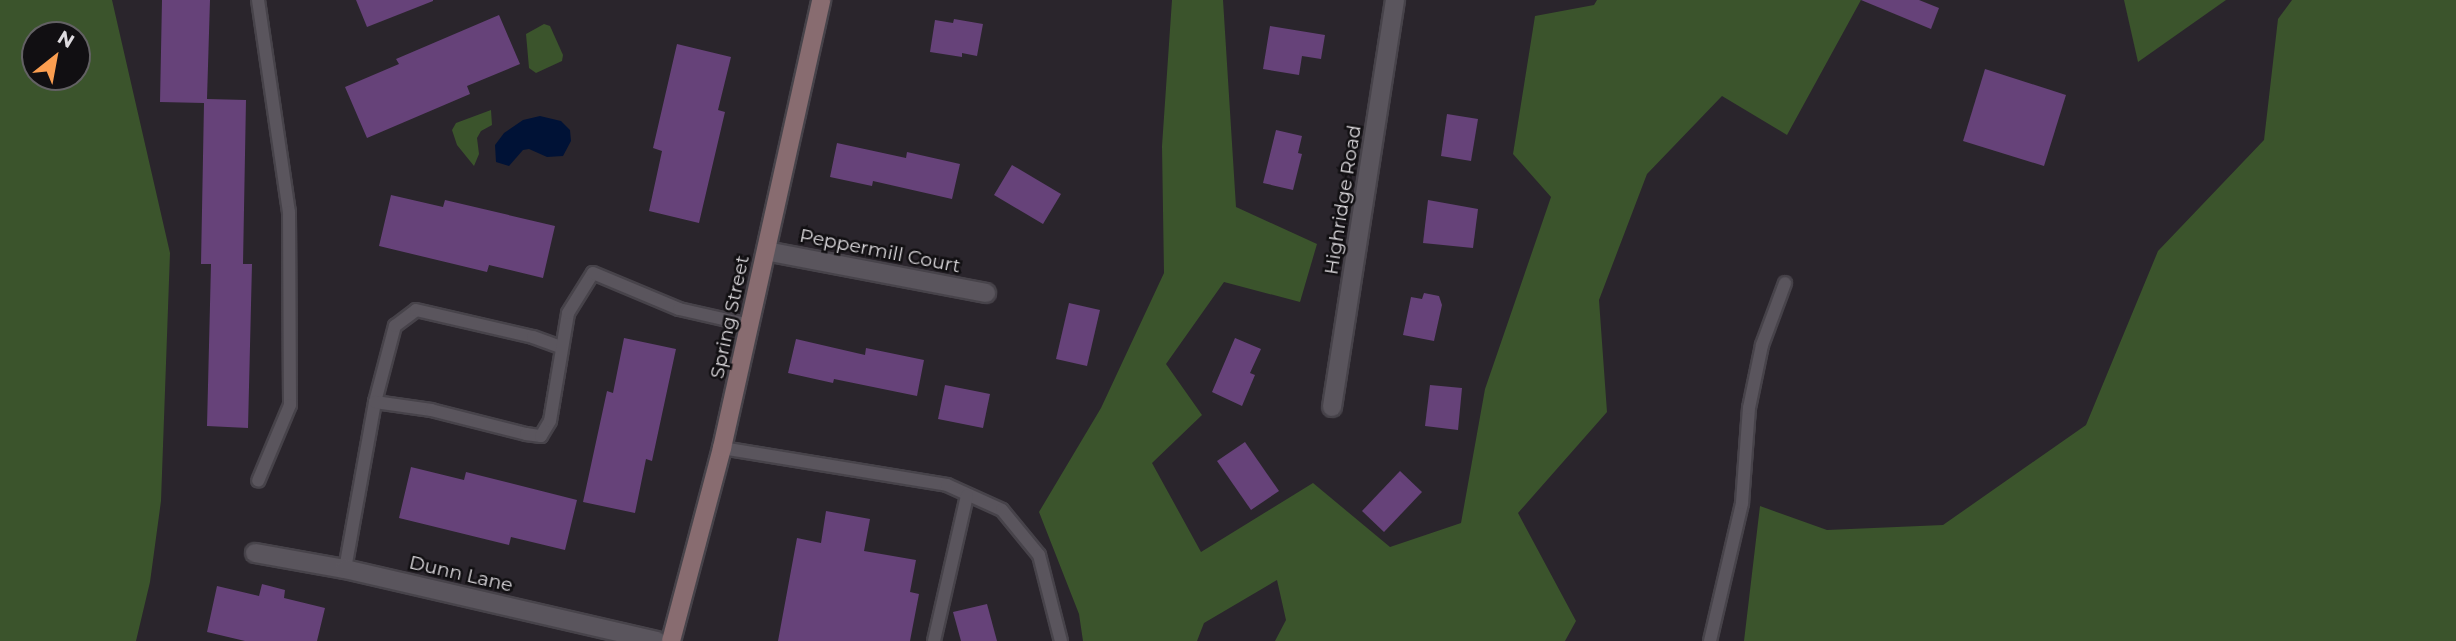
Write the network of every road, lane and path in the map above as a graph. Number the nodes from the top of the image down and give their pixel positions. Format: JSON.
{"nodes":[{"id":1,"x":258,"y":0,"type":"edge"},
{"id":2,"x":821,"y":0,"type":"edge"},
{"id":3,"x":1395,"y":0,"type":"edge"},
{"id":4,"x":766,"y":251,"type":"junction"},
{"id":5,"x":1785,"y":283,"type":"dead end"},
{"id":6,"x":986,"y":293,"type":"dead end"},
{"id":7,"x":750,"y":325,"type":"junction"},
{"id":8,"x":561,"y":347,"type":"junction"},
{"id":9,"x":375,"y":401,"type":"junction"},
{"id":10,"x":1332,"y":407,"type":"dead end"},
{"id":11,"x":722,"y":448,"type":"junction"},
{"id":12,"x":258,"y":481,"type":"dead end"},
{"id":13,"x":967,"y":496,"type":"junction"},
{"id":14,"x":255,"y":553,"type":"dead end"},
{"id":15,"x":345,"y":569,"type":"junction"},
{"id":16,"x":657,"y":641,"type":"edge"},
{"id":17,"x":671,"y":641,"type":"edge"},
{"id":18,"x":934,"y":641,"type":"edge"},
{"id":19,"x":1061,"y":641,"type":"edge"},
{"id":20,"x":1710,"y":641,"type":"edge"}],
"edges":[{"from":1,"to":12,"type":"lane"},
{"from":2,"to":4,"type":"main road","name":"Spring Street"},
{"from":3,"to":10,"type":"street","name":"Highridge Road"},
{"from":4,"to":6,"type":"street","name":"Peppermill Court"},
{"from":4,"to":7,"type":"main road","name":"Spring Street"},
{"from":5,"to":20,"type":"lane"},
{"from":7,"to":8,"type":"lane"},
{"from":7,"to":11,"type":"main road","name":"Spring Street"},
{"from":8,"to":9,"type":"lane"},
{"from":8,"to":9,"type":"lane"},
{"from":9,"to":15,"type":"lane"},
{"from":11,"to":13,"type":"lane"},
{"from":11,"to":17,"type":"main road","name":"Spring Street"},
{"from":13,"to":18,"type":"lane"},
{"from":13,"to":19,"type":"lane"},
{"from":14,"to":15,"type":"street","name":"Dunn Lane"},
{"from":15,"to":16,"type":"street","name":"Dunn Lane"}]}
